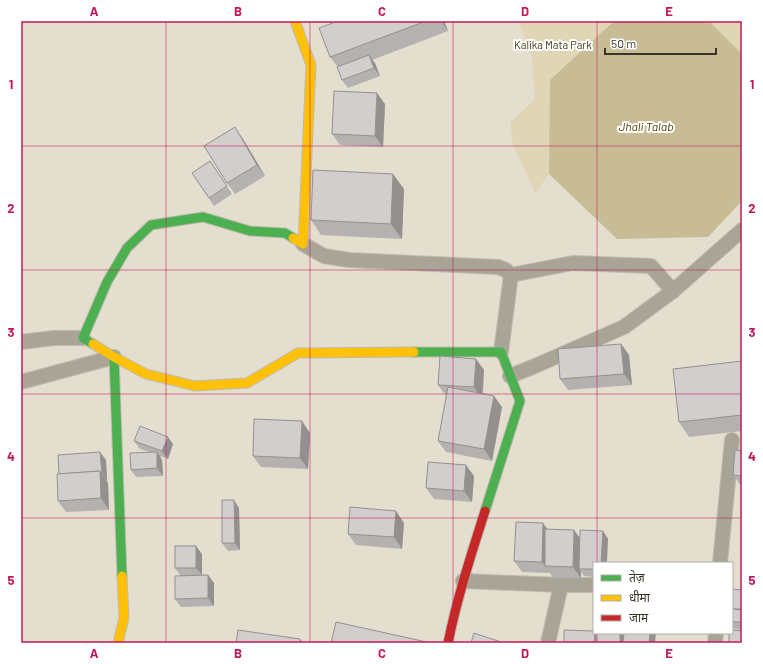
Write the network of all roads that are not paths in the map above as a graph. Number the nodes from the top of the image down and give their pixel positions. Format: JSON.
{"nodes":[{"id":1,"x":295,"y":21,"type":"edge"},
{"id":2,"x":742,"y":230,"type":"edge"},
{"id":3,"x":303,"y":244,"type":"junction"},
{"id":4,"x":511,"y":275,"type":"junction"},
{"id":5,"x":673,"y":291,"type":"junction"},
{"id":6,"x":83,"y":338,"type":"junction"},
{"id":7,"x":21,"y":342,"type":"edge"},
{"id":8,"x":501,"y":352,"type":"junction"},
{"id":9,"x":114,"y":357,"type":"junction"},
{"id":10,"x":510,"y":376,"type":"junction"},
{"id":11,"x":21,"y":382,"type":"edge"},
{"id":12,"x":732,"y":440,"type":"dead end"},
{"id":13,"x":720,"y":562,"type":"edge"},
{"id":14,"x":463,"y":581,"type":"junction"},
{"id":15,"x":560,"y":585,"type":"junction"},
{"id":16,"x":593,"y":585,"type":"edge"},
{"id":17,"x":118,"y":643,"type":"edge"},
{"id":18,"x":448,"y":643,"type":"edge"},
{"id":19,"x":548,"y":643,"type":"edge"}],
"edges":[{"from":1,"to":3,"type":"street"},
{"from":2,"to":5,"type":"street"},
{"from":3,"to":4,"type":"street"},
{"from":3,"to":6,"type":"street"},
{"from":4,"to":5,"type":"street"},
{"from":4,"to":8,"type":"street"},
{"from":5,"to":10,"type":"street"},
{"from":6,"to":7,"type":"street"},
{"from":6,"to":9,"type":"street"},
{"from":8,"to":9,"type":"street"},
{"from":8,"to":10,"type":"street"},
{"from":9,"to":11,"type":"street"},
{"from":9,"to":17,"type":"street"},
{"from":10,"to":14,"type":"street"},
{"from":12,"to":13,"type":"street"},
{"from":14,"to":15,"type":"street"},
{"from":14,"to":18,"type":"street"},
{"from":15,"to":16,"type":"street"},
{"from":15,"to":19,"type":"street"}]}
